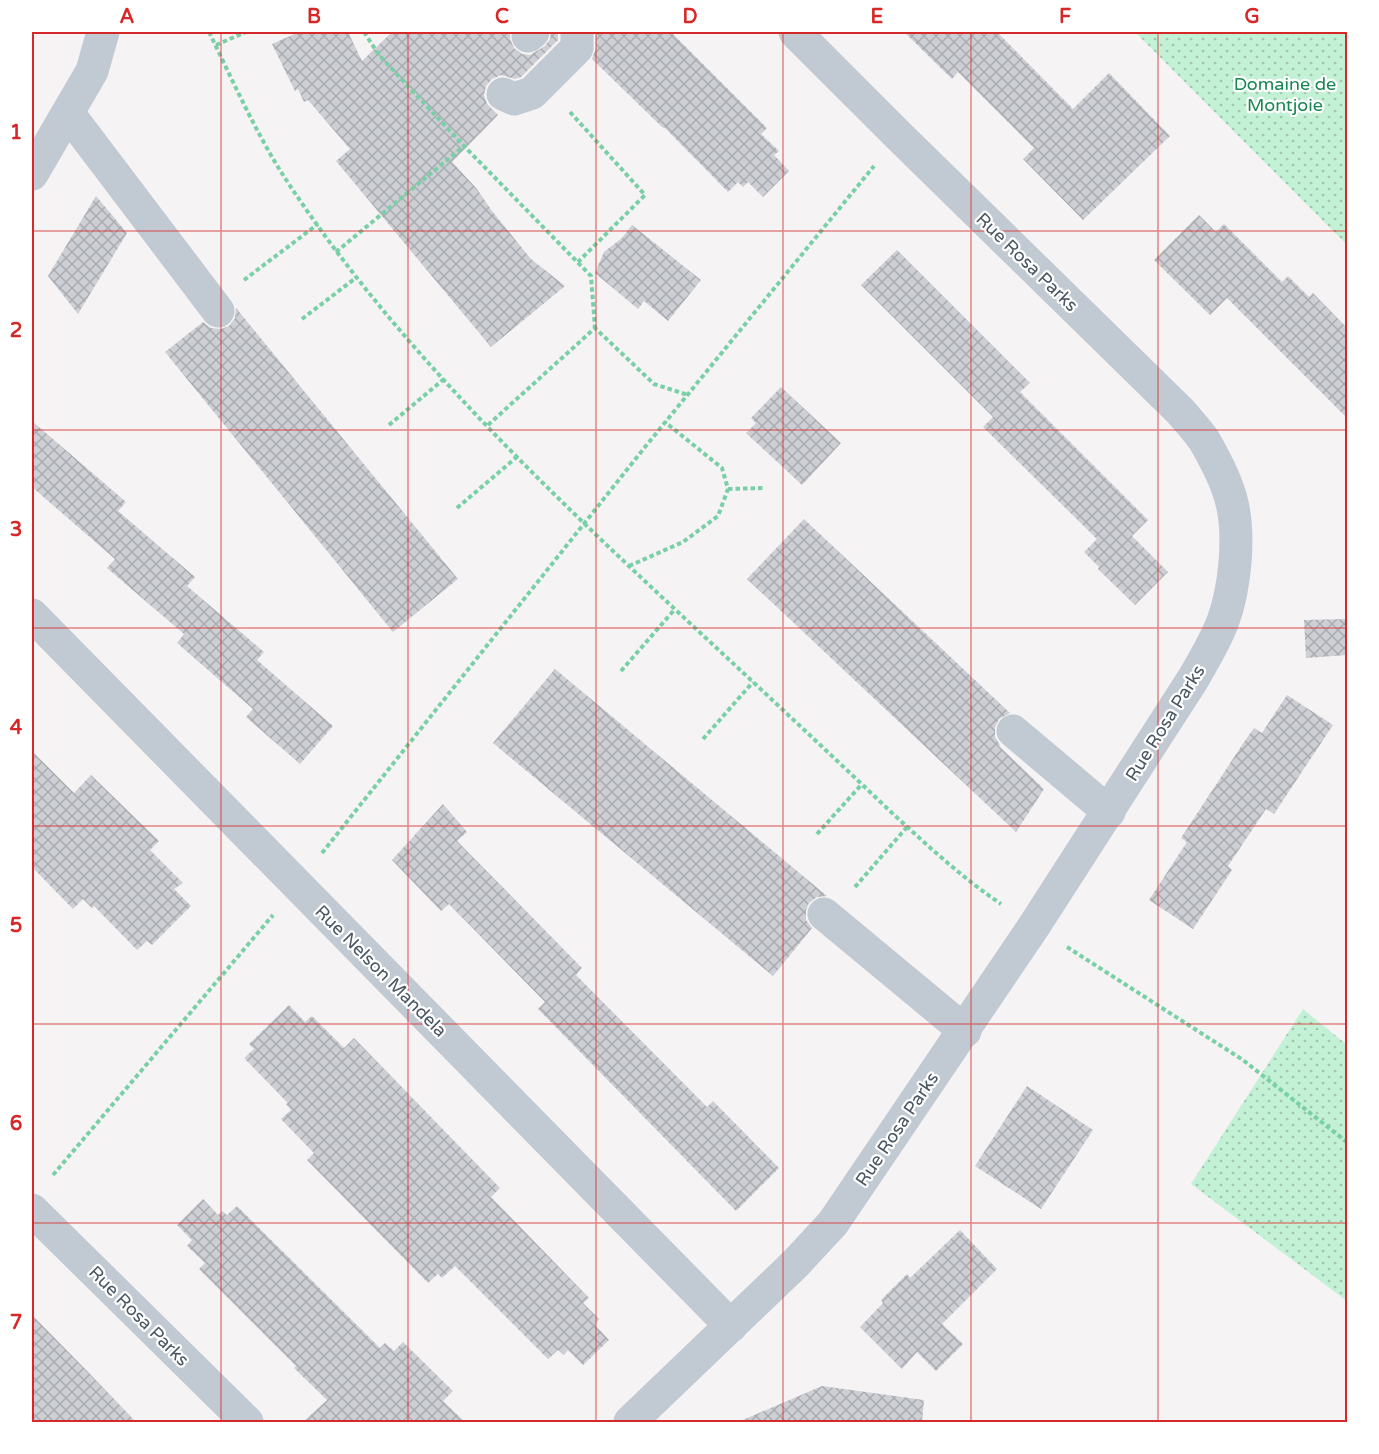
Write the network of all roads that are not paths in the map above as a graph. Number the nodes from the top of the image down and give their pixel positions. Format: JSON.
{"nodes":[{"id":1,"x":103,"y":32,"type":"edge"},
{"id":2,"x":578,"y":32,"type":"edge"},
{"id":3,"x":795,"y":32,"type":"edge"},
{"id":4,"x":503,"y":94,"type":"dead end"},
{"id":5,"x":68,"y":113,"type":"junction"},
{"id":6,"x":32,"y":174,"type":"edge"},
{"id":7,"x":215,"y":307,"type":"road end"},
{"id":8,"x":32,"y":615,"type":"edge"},
{"id":9,"x":1013,"y":731,"type":"dead end"},
{"id":10,"x":1109,"y":813,"type":"junction"},
{"id":11,"x":826,"y":916,"type":"road end"},
{"id":12,"x":965,"y":1031,"type":"junction"},
{"id":13,"x":39,"y":1196,"type":"edge"},
{"id":14,"x":731,"y":1326,"type":"junction"},
{"id":15,"x":247,"y":1422,"type":"edge"},
{"id":16,"x":630,"y":1422,"type":"edge"}],
"edges":[{"from":1,"to":5,"type":"street"},
{"from":2,"to":4,"type":"street"},
{"from":3,"to":10,"type":"street","name":"Rue Rosa Parks"},
{"from":5,"to":6,"type":"street"},
{"from":5,"to":7,"type":"street"},
{"from":8,"to":14,"type":"street","name":"Rue Nelson Mandela"},
{"from":9,"to":10,"type":"street"},
{"from":10,"to":12,"type":"street","name":"Rue Rosa Parks"},
{"from":11,"to":12,"type":"street"},
{"from":12,"to":14,"type":"street","name":"Rue Rosa Parks"},
{"from":13,"to":15,"type":"street","name":"Rue Rosa Parks"},
{"from":14,"to":16,"type":"street","name":"Rue Rosa Parks"}]}
